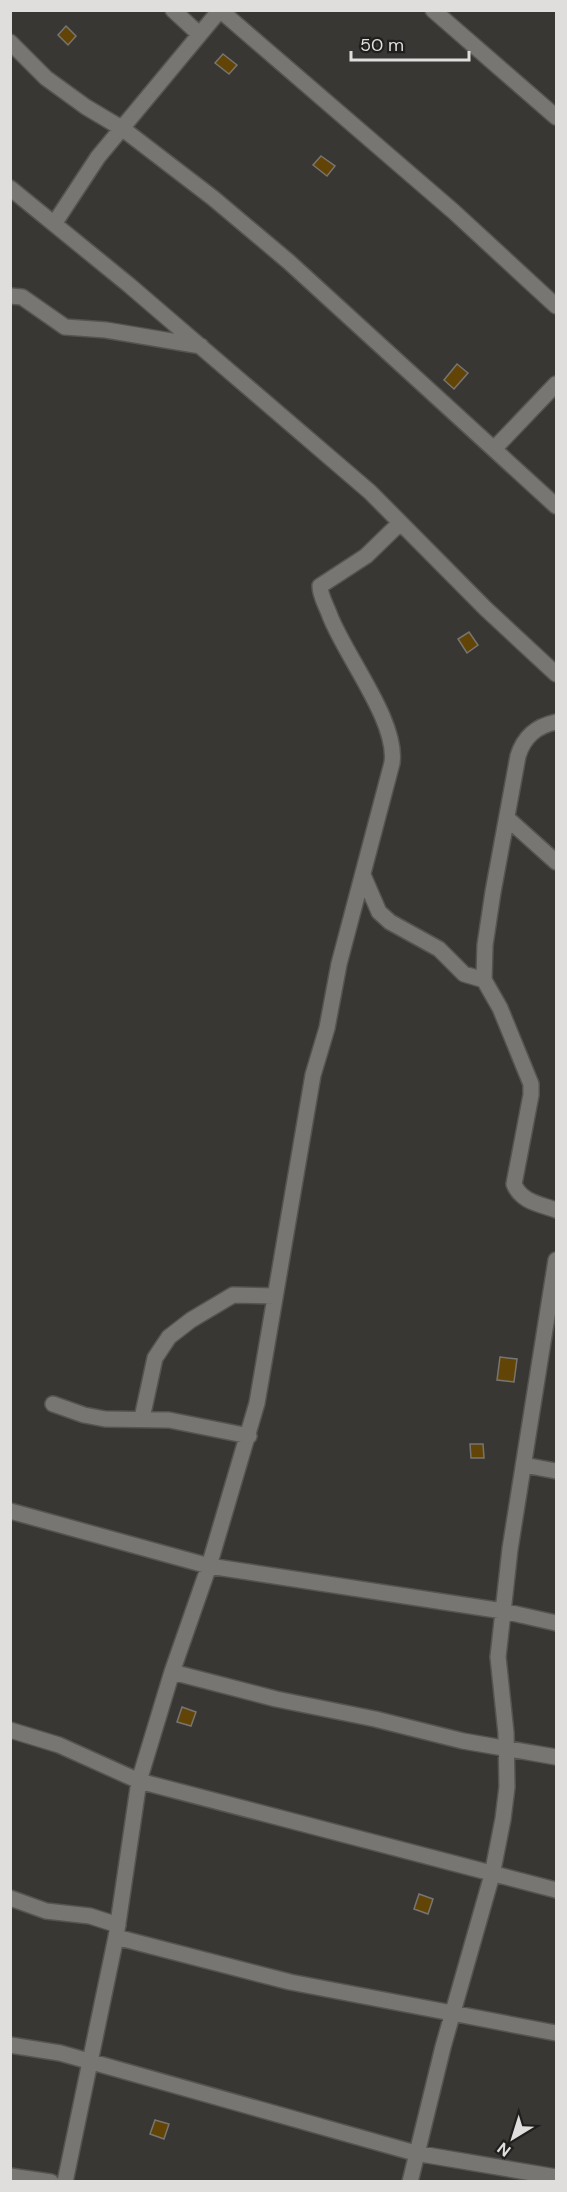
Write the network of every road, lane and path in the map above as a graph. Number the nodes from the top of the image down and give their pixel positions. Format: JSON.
{"nodes":[{"id":1,"x":173,"y":10,"type":"edge"},
{"id":2,"x":220,"y":10,"type":"edge"},
{"id":3,"x":433,"y":10,"type":"edge"},
{"id":4,"x":199,"y":34,"type":"junction"},
{"id":5,"x":10,"y":42,"type":"edge"},
{"id":6,"x":556,"y":117,"type":"edge"},
{"id":7,"x":123,"y":129,"type":"junction"},
{"id":8,"x":10,"y":188,"type":"edge"},
{"id":9,"x":54,"y":224,"type":"junction"},
{"id":10,"x":10,"y":296,"type":"edge"},
{"id":11,"x":556,"y":306,"type":"edge"},
{"id":12,"x":201,"y":346,"type":"junction"},
{"id":13,"x":556,"y":384,"type":"edge"},
{"id":14,"x":494,"y":449,"type":"junction"},
{"id":15,"x":556,"y":506,"type":"edge"},
{"id":16,"x":400,"y":523,"type":"junction"},
{"id":17,"x":556,"y":674,"type":"edge"},
{"id":18,"x":556,"y":722,"type":"edge"},
{"id":19,"x":507,"y":818,"type":"junction"},
{"id":20,"x":556,"y":862,"type":"edge"},
{"id":21,"x":363,"y":874,"type":"junction"},
{"id":22,"x":355,"y":908,"type":"junction"},
{"id":23,"x":379,"y":912,"type":"junction"},
{"id":24,"x":484,"y":980,"type":"junction"},
{"id":25,"x":556,"y":1210,"type":"edge"},
{"id":26,"x":556,"y":1260,"type":"edge"},
{"id":27,"x":275,"y":1296,"type":"junction"},
{"id":28,"x":551,"y":1335,"type":"edge"},
{"id":29,"x":53,"y":1404,"type":"dead end"},
{"id":30,"x":142,"y":1418,"type":"junction"},
{"id":31,"x":249,"y":1436,"type":"junction"},
{"id":32,"x":524,"y":1465,"type":"junction"},
{"id":33,"x":556,"y":1471,"type":"edge"},
{"id":34,"x":10,"y":1511,"type":"edge"},
{"id":35,"x":209,"y":1566,"type":"junction"},
{"id":36,"x":503,"y":1611,"type":"junction"},
{"id":37,"x":556,"y":1623,"type":"edge"},
{"id":38,"x":172,"y":1672,"type":"junction"},
{"id":39,"x":10,"y":1730,"type":"edge"},
{"id":40,"x":505,"y":1750,"type":"junction"},
{"id":41,"x":556,"y":1757,"type":"edge"},
{"id":42,"x":139,"y":1781,"type":"junction"},
{"id":43,"x":492,"y":1875,"type":"junction"},
{"id":44,"x":556,"y":1890,"type":"edge"},
{"id":45,"x":10,"y":1898,"type":"edge"},
{"id":46,"x":117,"y":1931,"type":"junction"},
{"id":47,"x":452,"y":2014,"type":"junction"},
{"id":48,"x":556,"y":2033,"type":"edge"},
{"id":49,"x":10,"y":2045,"type":"edge"},
{"id":50,"x":91,"y":2063,"type":"junction"},
{"id":51,"x":415,"y":2153,"type":"junction"},
{"id":52,"x":10,"y":2176,"type":"edge"},
{"id":53,"x":556,"y":2177,"type":"edge"},
{"id":54,"x":51,"y":2181,"type":"edge"},
{"id":55,"x":65,"y":2181,"type":"edge"},
{"id":56,"x":410,"y":2181,"type":"edge"}],
"edges":[{"from":1,"to":4,"type":"street"},
{"from":2,"to":4,"type":"street"},
{"from":2,"to":11,"type":"street"},
{"from":3,"to":6,"type":"street"},
{"from":4,"to":7,"type":"street"},
{"from":5,"to":7,"type":"street"},
{"from":7,"to":9,"type":"street"},
{"from":7,"to":14,"type":"street"},
{"from":8,"to":9,"type":"street"},
{"from":9,"to":12,"type":"street"},
{"from":10,"to":12,"type":"street"},
{"from":12,"to":16,"type":"street"},
{"from":13,"to":14,"type":"street"},
{"from":14,"to":15,"type":"street"},
{"from":16,"to":17,"type":"street"},
{"from":16,"to":21,"type":"street"},
{"from":18,"to":19,"type":"street"},
{"from":19,"to":20,"type":"street"},
{"from":19,"to":24,"type":"street"},
{"from":21,"to":22,"type":"street"},
{"from":21,"to":23,"type":"street"},
{"from":22,"to":23,"type":"street"},
{"from":22,"to":27,"type":"street"},
{"from":23,"to":24,"type":"street"},
{"from":24,"to":25,"type":"street"},
{"from":26,"to":28,"type":"street"},
{"from":27,"to":30,"type":"street"},
{"from":27,"to":31,"type":"street"},
{"from":28,"to":32,"type":"street"},
{"from":29,"to":30,"type":"street"},
{"from":30,"to":31,"type":"street"},
{"from":31,"to":35,"type":"street"},
{"from":32,"to":33,"type":"street"},
{"from":32,"to":36,"type":"street"},
{"from":34,"to":35,"type":"street"},
{"from":35,"to":36,"type":"street"},
{"from":35,"to":38,"type":"street"},
{"from":36,"to":37,"type":"street"},
{"from":36,"to":40,"type":"street"},
{"from":38,"to":40,"type":"street"},
{"from":38,"to":42,"type":"street"},
{"from":39,"to":42,"type":"street"},
{"from":40,"to":41,"type":"street"},
{"from":40,"to":43,"type":"street"},
{"from":42,"to":43,"type":"street"},
{"from":42,"to":46,"type":"street"},
{"from":43,"to":44,"type":"street"},
{"from":43,"to":47,"type":"street"},
{"from":45,"to":46,"type":"street"},
{"from":46,"to":47,"type":"street"},
{"from":46,"to":50,"type":"street"},
{"from":47,"to":48,"type":"street"},
{"from":47,"to":51,"type":"street"},
{"from":49,"to":50,"type":"street"},
{"from":50,"to":51,"type":"street"},
{"from":50,"to":55,"type":"street"},
{"from":51,"to":53,"type":"street"},
{"from":51,"to":56,"type":"street"},
{"from":52,"to":54,"type":"street"}]}
